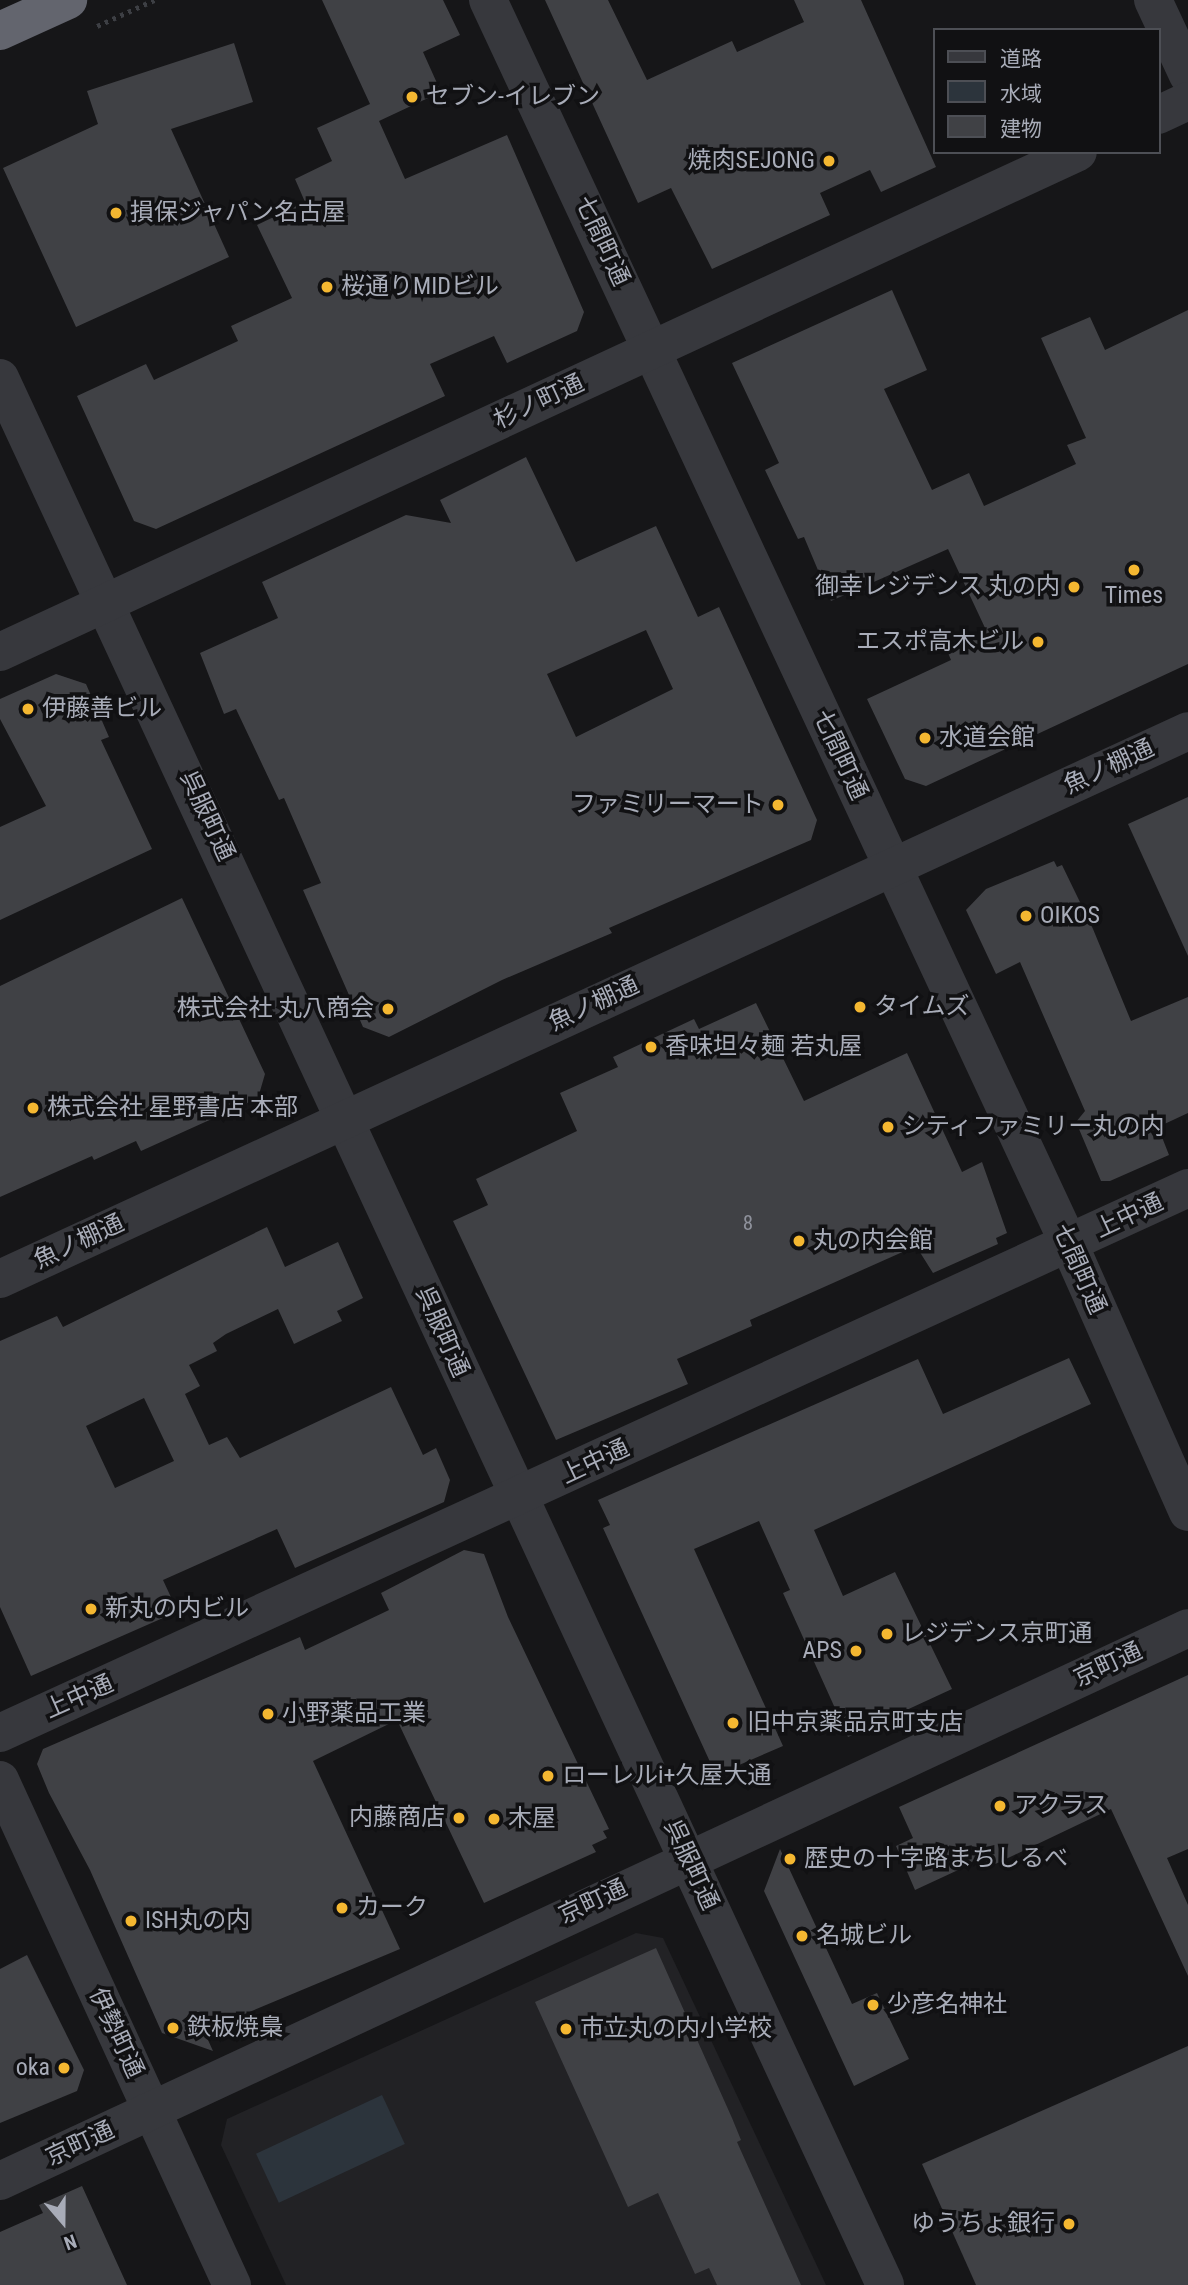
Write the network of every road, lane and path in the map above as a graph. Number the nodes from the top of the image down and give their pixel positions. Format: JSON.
{"nodes":[{"id":1,"x":68,"y":0,"type":"edge"},
{"id":2,"x":488,"y":0,"type":"edge"},
{"id":3,"x":1153,"y":0,"type":"edge"},
{"id":4,"x":0,"y":32,"type":"edge"},
{"id":5,"x":1188,"y":75,"type":"edge"},
{"id":6,"x":1188,"y":101,"type":"edge"},
{"id":7,"x":1160,"y":114,"type":"edge"},
{"id":8,"x":1074,"y":154,"type":"edge"},
{"id":9,"x":653,"y":349,"type":"junction"},
{"id":10,"x":0,"y":379,"type":"edge"},
{"id":11,"x":107,"y":603,"type":"junction"},
{"id":12,"x":0,"y":652,"type":"edge"},
{"id":13,"x":1188,"y":731,"type":"edge"},
{"id":14,"x":891,"y":867,"type":"junction"},
{"id":15,"x":348,"y":1118,"type":"junction"},
{"id":16,"x":1188,"y":1188,"type":"edge"},
{"id":17,"x":1069,"y":1244,"type":"junction"},
{"id":18,"x":0,"y":1279,"type":"edge"},
{"id":19,"x":516,"y":1498,"type":"junction"},
{"id":20,"x":1188,"y":1512,"type":"edge"},
{"id":21,"x":1188,"y":1628,"type":"edge"},
{"id":22,"x":0,"y":1733,"type":"edge"},
{"id":23,"x":0,"y":1780,"type":"edge"},
{"id":24,"x":688,"y":1857,"type":"junction"},
{"id":25,"x":152,"y":2111,"type":"junction"},
{"id":26,"x":0,"y":2181,"type":"edge"},
{"id":27,"x":232,"y":2285,"type":"edge"},
{"id":28,"x":885,"y":2285,"type":"edge"}],
"edges":[{"from":1,"to":4,"type":"highway"},
{"from":2,"to":9,"type":"street","name":"七間町通"},
{"from":3,"to":5,"type":"street"},
{"from":6,"to":7,"type":"street"},
{"from":8,"to":9,"type":"street","name":"杉ノ町通"},
{"from":9,"to":11,"type":"street","name":"杉ノ町通"},
{"from":9,"to":14,"type":"street","name":"七間町通"},
{"from":10,"to":11,"type":"street","name":"呉服町通"},
{"from":11,"to":12,"type":"street","name":"杉ノ町通"},
{"from":11,"to":15,"type":"street","name":"呉服町通"},
{"from":13,"to":14,"type":"street","name":"魚ノ棚通"},
{"from":14,"to":15,"type":"street","name":"魚ノ棚通"},
{"from":14,"to":17,"type":"street","name":"七間町通"},
{"from":15,"to":18,"type":"street","name":"魚ノ棚通"},
{"from":15,"to":19,"type":"street","name":"呉服町通"},
{"from":16,"to":17,"type":"street","name":"上中通"},
{"from":17,"to":19,"type":"street","name":"上中通"},
{"from":17,"to":20,"type":"street","name":"七間町通"},
{"from":19,"to":22,"type":"street","name":"上中通"},
{"from":19,"to":24,"type":"street","name":"呉服町通"},
{"from":21,"to":24,"type":"street","name":"京町通"},
{"from":23,"to":25,"type":"street","name":"伊勢町通"},
{"from":24,"to":25,"type":"street","name":"京町通"},
{"from":24,"to":28,"type":"street","name":"呉服町通"},
{"from":25,"to":26,"type":"street","name":"京町通"},
{"from":25,"to":27,"type":"street","name":"伊勢町通"}]}
